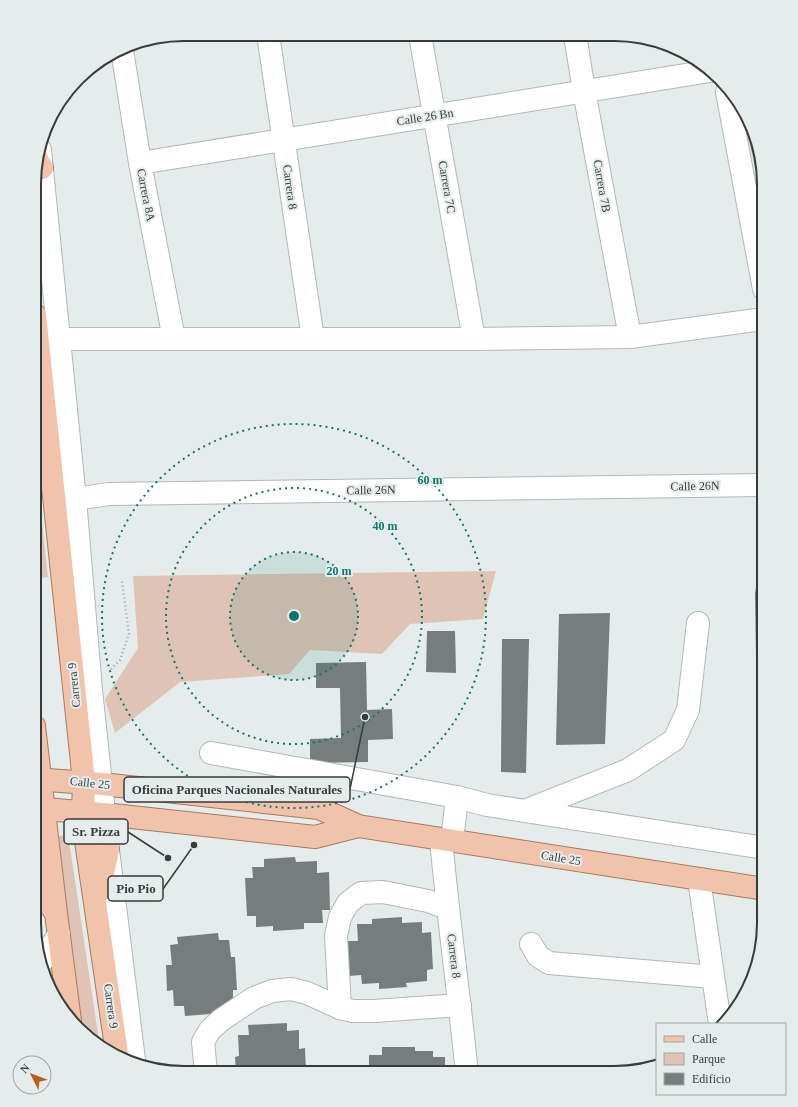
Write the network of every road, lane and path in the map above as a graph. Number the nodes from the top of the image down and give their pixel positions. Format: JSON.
{"nodes":[{"id":1,"x":269,"y":41,"type":"edge"},
{"id":2,"x":421,"y":41,"type":"edge"},
{"id":3,"x":576,"y":41,"type":"edge"},
{"id":4,"x":123,"y":55,"type":"edge"},
{"id":5,"x":702,"y":72,"type":"edge"},
{"id":6,"x":584,"y":91,"type":"junction"},
{"id":7,"x":728,"y":99,"type":"edge"},
{"id":8,"x":435,"y":115,"type":"junction"},
{"id":9,"x":284,"y":140,"type":"junction"},
{"id":10,"x":140,"y":163,"type":"junction"},
{"id":11,"x":41,"y":172,"type":"edge"},
{"id":12,"x":757,"y":252,"type":"edge"},
{"id":13,"x":757,"y":320,"type":"edge"},
{"id":14,"x":630,"y":337,"type":"junction"},
{"id":15,"x":59,"y":339,"type":"junction"},
{"id":16,"x":174,"y":339,"type":"junction"},
{"id":17,"x":313,"y":339,"type":"junction"},
{"id":18,"x":474,"y":339,"type":"junction"},
{"id":19,"x":41,"y":363,"type":"edge"},
{"id":20,"x":757,"y":485,"type":"edge"},
{"id":21,"x":75,"y":499,"type":"junction"},
{"id":22,"x":122,"y":581,"type":"dead end"},
{"id":23,"x":698,"y":623,"type":"dead end"},
{"id":24,"x":91,"y":690,"type":"junction"},
{"id":25,"x":211,"y":753,"type":"dead end"},
{"id":26,"x":41,"y":779,"type":"edge"},
{"id":27,"x":93,"y":783,"type":"junction"},
{"id":28,"x":457,"y":797,"type":"junction"},
{"id":29,"x":41,"y":808,"type":"edge"},
{"id":30,"x":526,"y":811,"type":"junction"},
{"id":31,"x":82,"y":812,"type":"junction"},
{"id":32,"x":115,"y":815,"type":"junction"},
{"id":33,"x":41,"y":820,"type":"edge"},
{"id":34,"x":358,"y":826,"type":"junction"},
{"id":35,"x":447,"y":840,"type":"junction"},
{"id":36,"x":108,"y":844,"type":"junction"},
{"id":37,"x":757,"y":847,"type":"edge"},
{"id":38,"x":699,"y":879,"type":"junction"},
{"id":39,"x":757,"y":888,"type":"edge"},
{"id":40,"x":41,"y":892,"type":"edge"},
{"id":41,"x":96,"y":905,"type":"junction"},
{"id":42,"x":448,"y":908,"type":"junction"},
{"id":43,"x":58,"y":924,"type":"junction"},
{"id":44,"x":531,"y":944,"type":"dead end"},
{"id":45,"x":45,"y":955,"type":"edge"},
{"id":46,"x":713,"y":977,"type":"junction"},
{"id":47,"x":460,"y":1005,"type":"junction"},
{"id":48,"x":68,"y":1006,"type":"edge"},
{"id":49,"x":340,"y":1008,"type":"junction"},
{"id":50,"x":719,"y":1019,"type":"edge"},
{"id":51,"x":117,"y":1049,"type":"edge"},
{"id":52,"x":134,"y":1057,"type":"edge"},
{"id":53,"x":205,"y":1066,"type":"edge"},
{"id":54,"x":466,"y":1066,"type":"edge"}],
"edges":[{"from":1,"to":9,"type":"street","name":"Carrera 8"},
{"from":2,"to":8,"type":"street","name":"Carrera 7C"},
{"from":3,"to":6,"type":"street","name":"Carrera 7B"},
{"from":4,"to":10,"type":"street","name":"Carrera 8A"},
{"from":5,"to":6,"type":"street","name":"Calle 26 Bn"},
{"from":6,"to":8,"type":"street","name":"Calle 26 Bn"},
{"from":6,"to":14,"type":"street","name":"Carrera 7B"},
{"from":7,"to":12,"type":"street"},
{"from":8,"to":9,"type":"street","name":"Calle 26 Bn"},
{"from":8,"to":18,"type":"street","name":"Carrera 7C"},
{"from":9,"to":10,"type":"street","name":"Calle 26 Bn"},
{"from":9,"to":17,"type":"street","name":"Carrera 8"},
{"from":10,"to":16,"type":"street","name":"Carrera 8A"},
{"from":11,"to":15,"type":"street"},
{"from":13,"to":14,"type":"street"},
{"from":14,"to":18,"type":"street"},
{"from":15,"to":16,"type":"street"},
{"from":15,"to":21,"type":"street"},
{"from":16,"to":17,"type":"street"},
{"from":17,"to":18,"type":"street"},
{"from":19,"to":27,"type":"main road","name":"Carrera 9"},
{"from":20,"to":21,"type":"street","name":"Calle 26N"},
{"from":21,"to":24,"type":"street"},
{"from":22,"to":24,"type":"path"},
{"from":23,"to":30,"type":"street"},
{"from":24,"to":27,"type":"street"},
{"from":25,"to":28,"type":"street"},
{"from":26,"to":27,"type":"main road","name":"Calle 25"},
{"from":27,"to":31,"type":"main road","name":"Carrera 9"},
{"from":27,"to":32,"type":"street"},
{"from":27,"to":34,"type":"main road","name":"Calle 25"},
{"from":28,"to":30,"type":"street"},
{"from":28,"to":35,"type":"street","name":"Carrera 8"},
{"from":29,"to":31,"type":"main road","name":"Calle 25"},
{"from":30,"to":37,"type":"street"},
{"from":31,"to":32,"type":"main road","name":"Calle 25"},
{"from":31,"to":41,"type":"main road","name":"Carrera 9"},
{"from":32,"to":34,"type":"main road","name":"Calle 25"},
{"from":32,"to":36,"type":"street"},
{"from":33,"to":43,"type":"main road"},
{"from":34,"to":35,"type":"main road","name":"Calle 25"},
{"from":35,"to":38,"type":"main road","name":"Calle 25"},
{"from":35,"to":42,"type":"street","name":"Carrera 8"},
{"from":36,"to":41,"type":"main road"},
{"from":36,"to":52,"type":"street"},
{"from":38,"to":39,"type":"main road","name":"Calle 25"},
{"from":38,"to":46,"type":"street"},
{"from":40,"to":43,"type":"main road"},
{"from":41,"to":51,"type":"main road","name":"Carrera 9"},
{"from":42,"to":47,"type":"street","name":"Carrera 8"},
{"from":42,"to":49,"type":"street"},
{"from":43,"to":45,"type":"street"},
{"from":43,"to":48,"type":"main road"},
{"from":44,"to":46,"type":"street"},
{"from":46,"to":50,"type":"street"},
{"from":47,"to":49,"type":"street"},
{"from":47,"to":54,"type":"street","name":"Carrera 8"},
{"from":49,"to":53,"type":"street"}]}
